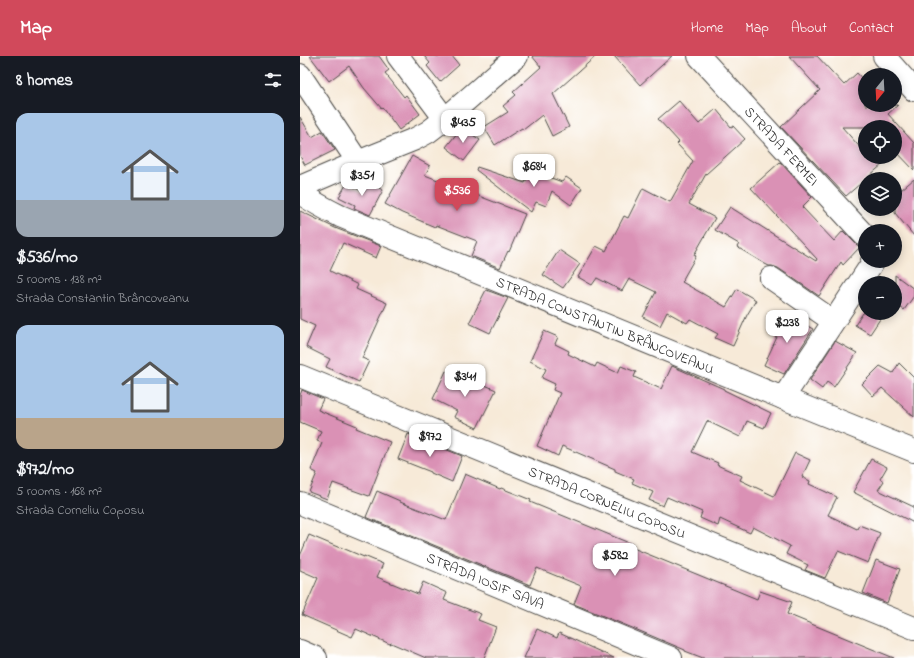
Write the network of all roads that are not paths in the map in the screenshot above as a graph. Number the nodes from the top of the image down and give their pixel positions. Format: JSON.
{"nodes":[{"id":1,"x":398,"y":56,"type":"edge"},
{"id":2,"x":517,"y":56,"type":"edge"},
{"id":3,"x":700,"y":56,"type":"edge"},
{"id":4,"x":884,"y":56,"type":"edge"},
{"id":5,"x":300,"y":75,"type":"edge"},
{"id":6,"x":914,"y":90,"type":"edge"},
{"id":7,"x":445,"y":119,"type":"junction"},
{"id":8,"x":358,"y":162,"type":"junction"},
{"id":9,"x":300,"y":187,"type":"edge"},
{"id":10,"x":300,"y":193,"type":"edge"},
{"id":11,"x":858,"y":228,"type":"edge"},
{"id":12,"x":869,"y":268,"type":"edge"},
{"id":13,"x":771,"y":278,"type":"dead end"},
{"id":14,"x":833,"y":321,"type":"junction"},
{"id":15,"x":300,"y":376,"type":"edge"},
{"id":16,"x":784,"y":398,"type":"junction"},
{"id":17,"x":914,"y":451,"type":"edge"},
{"id":18,"x":300,"y":503,"type":"edge"},
{"id":19,"x":914,"y":628,"type":"edge"},
{"id":20,"x":300,"y":651,"type":"edge"},
{"id":21,"x":316,"y":658,"type":"edge"},
{"id":22,"x":671,"y":658,"type":"edge"}],
"edges":[{"from":1,"to":7,"type":"street"},
{"from":2,"to":7,"type":"street"},
{"from":3,"to":11,"type":"street","name":"STRADA FERMEI"},
{"from":4,"to":6,"type":"street"},
{"from":5,"to":8,"type":"street"},
{"from":7,"to":8,"type":"street"},
{"from":8,"to":9,"type":"street"},
{"from":10,"to":16,"type":"street","name":"STRADA CONSTANTIN BRÂNCOVEANU"},
{"from":12,"to":14,"type":"street"},
{"from":13,"to":14,"type":"street"},
{"from":14,"to":16,"type":"street"},
{"from":15,"to":19,"type":"street","name":"STRADA CORNELIU COPOSU"},
{"from":16,"to":17,"type":"street","name":"STRADA CONSTANTIN BRÂNCOVEANU"},
{"from":18,"to":22,"type":"street","name":"STRADA IOSIF SAVA"},
{"from":20,"to":21,"type":"street"}]}
